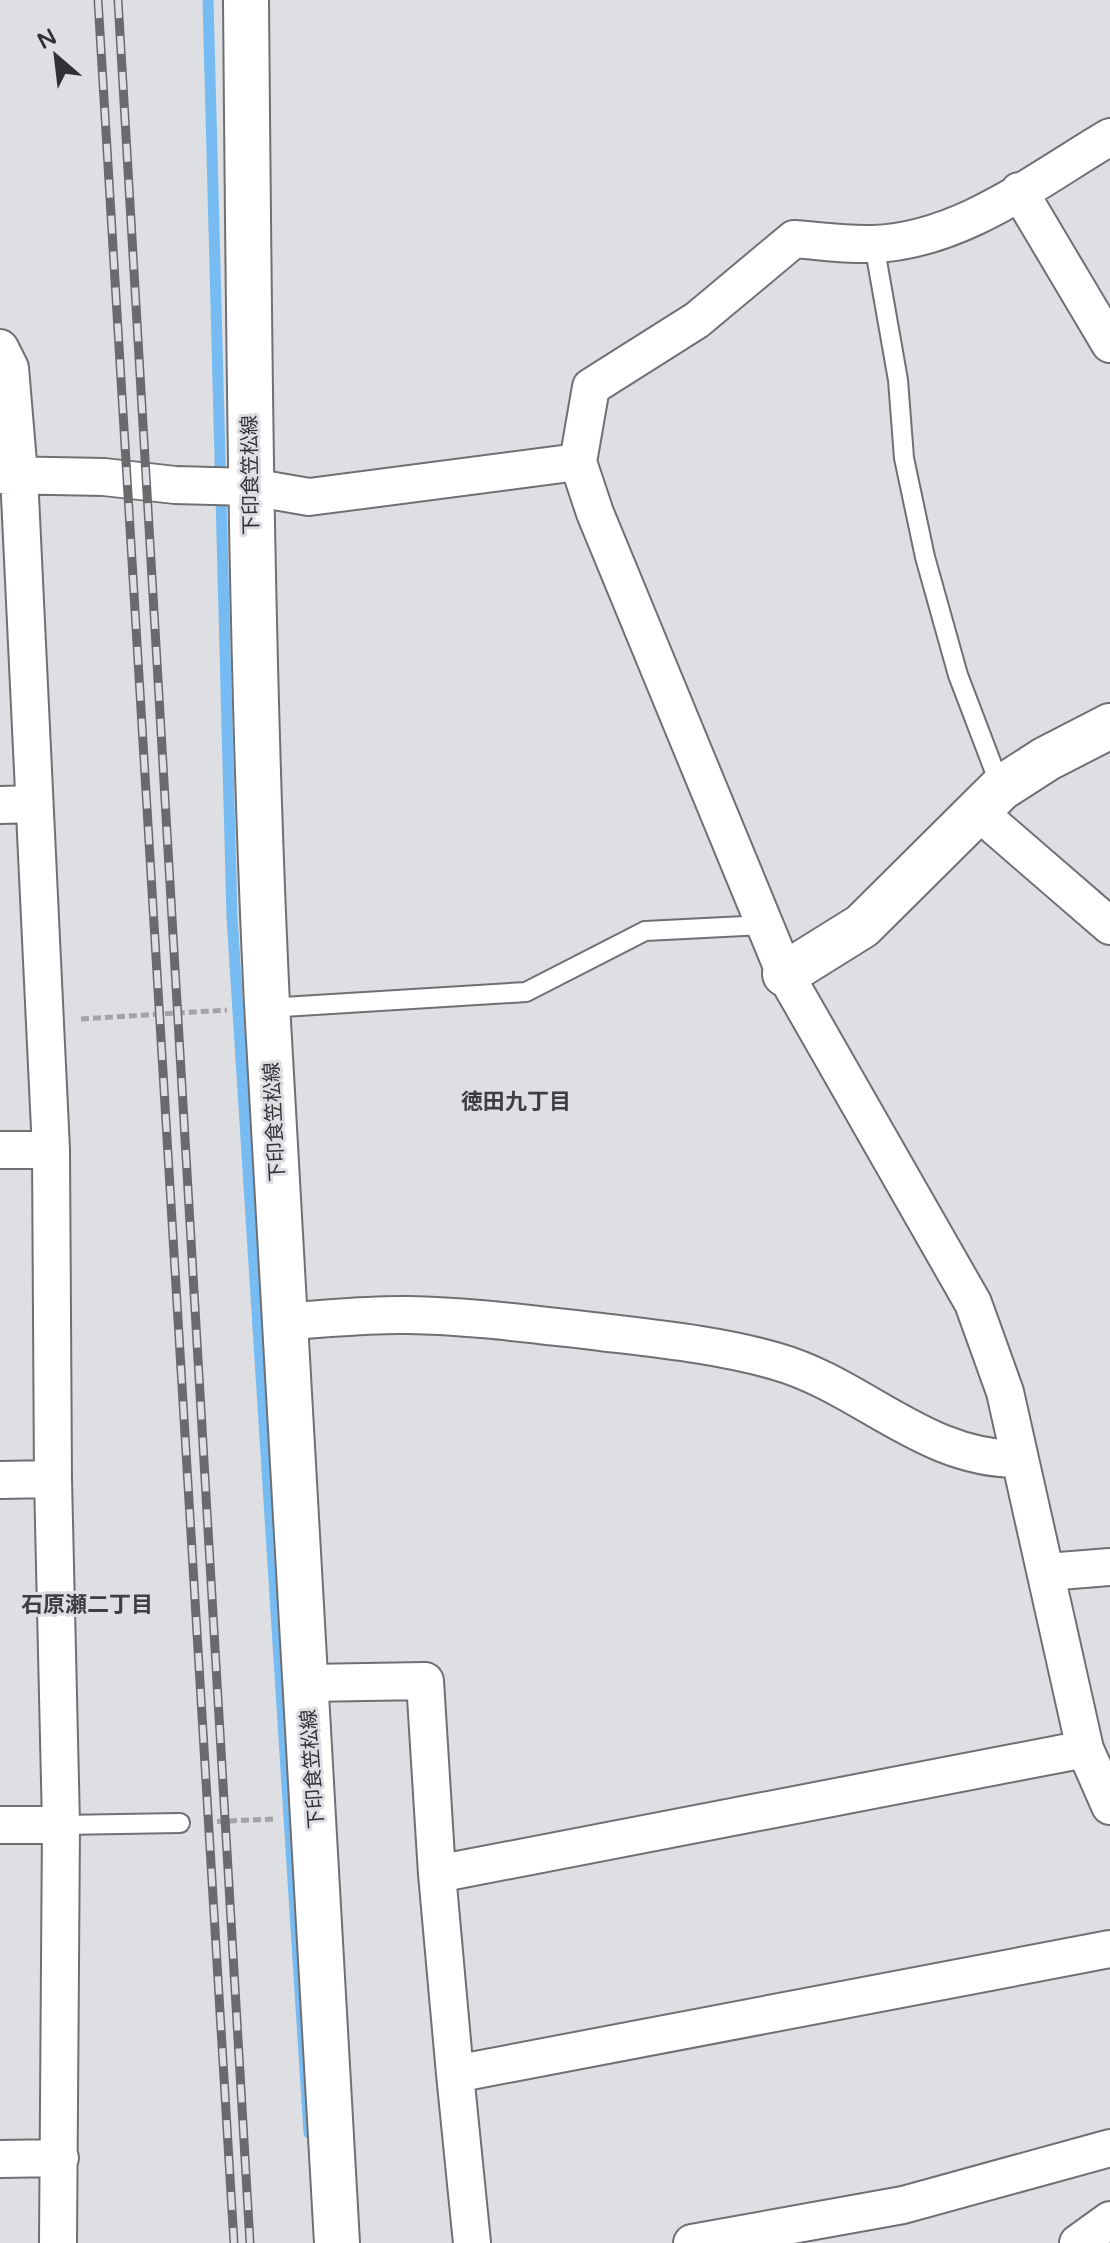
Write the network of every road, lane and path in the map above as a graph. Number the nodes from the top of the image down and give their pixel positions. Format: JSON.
{"nodes":[{"id":1,"x":246,"y":0,"type":"edge"},
{"id":2,"x":1110,"y":137,"type":"edge"},
{"id":3,"x":1019,"y":191,"type":"junction"},
{"id":4,"x":874,"y":244,"type":"junction"},
{"id":5,"x":1110,"y":344,"type":"edge"},
{"id":6,"x":0,"y":348,"type":"edge"},
{"id":7,"x":578,"y":462,"type":"junction"},
{"id":8,"x":10,"y":475,"type":"edge"},
{"id":9,"x":242,"y":486,"type":"junction"},
{"id":10,"x":1110,"y":726,"type":"edge"},
{"id":11,"x":988,"y":799,"type":"junction"},
{"id":12,"x":16,"y":805,"type":"edge"},
{"id":13,"x":765,"y":925,"type":"junction"},
{"id":14,"x":1110,"y":926,"type":"edge"},
{"id":15,"x":785,"y":974,"type":"junction"},
{"id":16,"x":267,"y":1008,"type":"junction"},
{"id":17,"x":44,"y":1022,"type":"junction"},
{"id":18,"x":0,"y":1150,"type":"edge"},
{"id":19,"x":51,"y":1150,"type":"junction"},
{"id":20,"x":287,"y":1321,"type":"junction"},
{"id":21,"x":1020,"y":1459,"type":"junction"},
{"id":22,"x":53,"y":1479,"type":"junction"},
{"id":23,"x":0,"y":1480,"type":"edge"},
{"id":24,"x":1110,"y":1567,"type":"edge"},
{"id":25,"x":1047,"y":1572,"type":"junction"},
{"id":26,"x":307,"y":1683,"type":"junction"},
{"id":27,"x":1085,"y":1749,"type":"junction"},
{"id":28,"x":1110,"y":1806,"type":"edge"},
{"id":29,"x":316,"y":1817,"type":"junction"},
{"id":30,"x":180,"y":1823,"type":"joint"},
{"id":31,"x":0,"y":1825,"type":"edge"},
{"id":32,"x":61,"y":1825,"type":"junction"},
{"id":33,"x":437,"y":1874,"type":"junction"},
{"id":34,"x":1110,"y":1949,"type":"edge"},
{"id":35,"x":455,"y":2074,"type":"junction"},
{"id":36,"x":1110,"y":2148,"type":"edge"},
{"id":37,"x":60,"y":2158,"type":"junction"},
{"id":38,"x":0,"y":2159,"type":"edge"},
{"id":39,"x":1110,"y":2220,"type":"edge"},
{"id":40,"x":58,"y":2243,"type":"edge"},
{"id":41,"x":337,"y":2243,"type":"edge"},
{"id":42,"x":472,"y":2243,"type":"edge"},
{"id":43,"x":692,"y":2243,"type":"edge"},
{"id":44,"x":1078,"y":2243,"type":"edge"}],
"edges":[{"from":1,"to":9,"type":"main road","name":"下印食笠松線"},
{"from":2,"to":3,"type":"street"},
{"from":3,"to":4,"type":"street"},
{"from":3,"to":5,"type":"street"},
{"from":4,"to":7,"type":"street"},
{"from":4,"to":11,"type":"lane"},
{"from":6,"to":8,"type":"street"},
{"from":7,"to":9,"type":"street"},
{"from":7,"to":13,"type":"street"},
{"from":8,"to":9,"type":"street"},
{"from":8,"to":12,"type":"street"},
{"from":9,"to":16,"type":"main road","name":"下印食笠松線"},
{"from":10,"to":11,"type":"main road"},
{"from":11,"to":14,"type":"street"},
{"from":11,"to":15,"type":"main road"},
{"from":12,"to":17,"type":"street"},
{"from":13,"to":15,"type":"street"},
{"from":13,"to":16,"type":"lane"},
{"from":15,"to":21,"type":"street"},
{"from":16,"to":17,"type":"path"},
{"from":16,"to":20,"type":"main road","name":"下印食笠松線"},
{"from":17,"to":19,"type":"street"},
{"from":18,"to":19,"type":"street"},
{"from":19,"to":22,"type":"street"},
{"from":20,"to":21,"type":"street"},
{"from":20,"to":26,"type":"main road","name":"下印食笠松線"},
{"from":21,"to":25,"type":"street"},
{"from":22,"to":23,"type":"street"},
{"from":22,"to":32,"type":"street"},
{"from":24,"to":25,"type":"street"},
{"from":25,"to":27,"type":"street"},
{"from":26,"to":29,"type":"main road","name":"下印食笠松線"},
{"from":26,"to":33,"type":"street"},
{"from":27,"to":28,"type":"street"},
{"from":27,"to":33,"type":"street"},
{"from":29,"to":30,"type":"path"},
{"from":29,"to":41,"type":"main road","name":"下印食笠松線"},
{"from":30,"to":32,"type":"lane"},
{"from":31,"to":32,"type":"street"},
{"from":32,"to":37,"type":"street"},
{"from":33,"to":35,"type":"street"},
{"from":34,"to":35,"type":"street"},
{"from":35,"to":42,"type":"street"},
{"from":36,"to":43,"type":"street"},
{"from":37,"to":38,"type":"street"},
{"from":37,"to":40,"type":"street"},
{"from":39,"to":44,"type":"street"}]}
